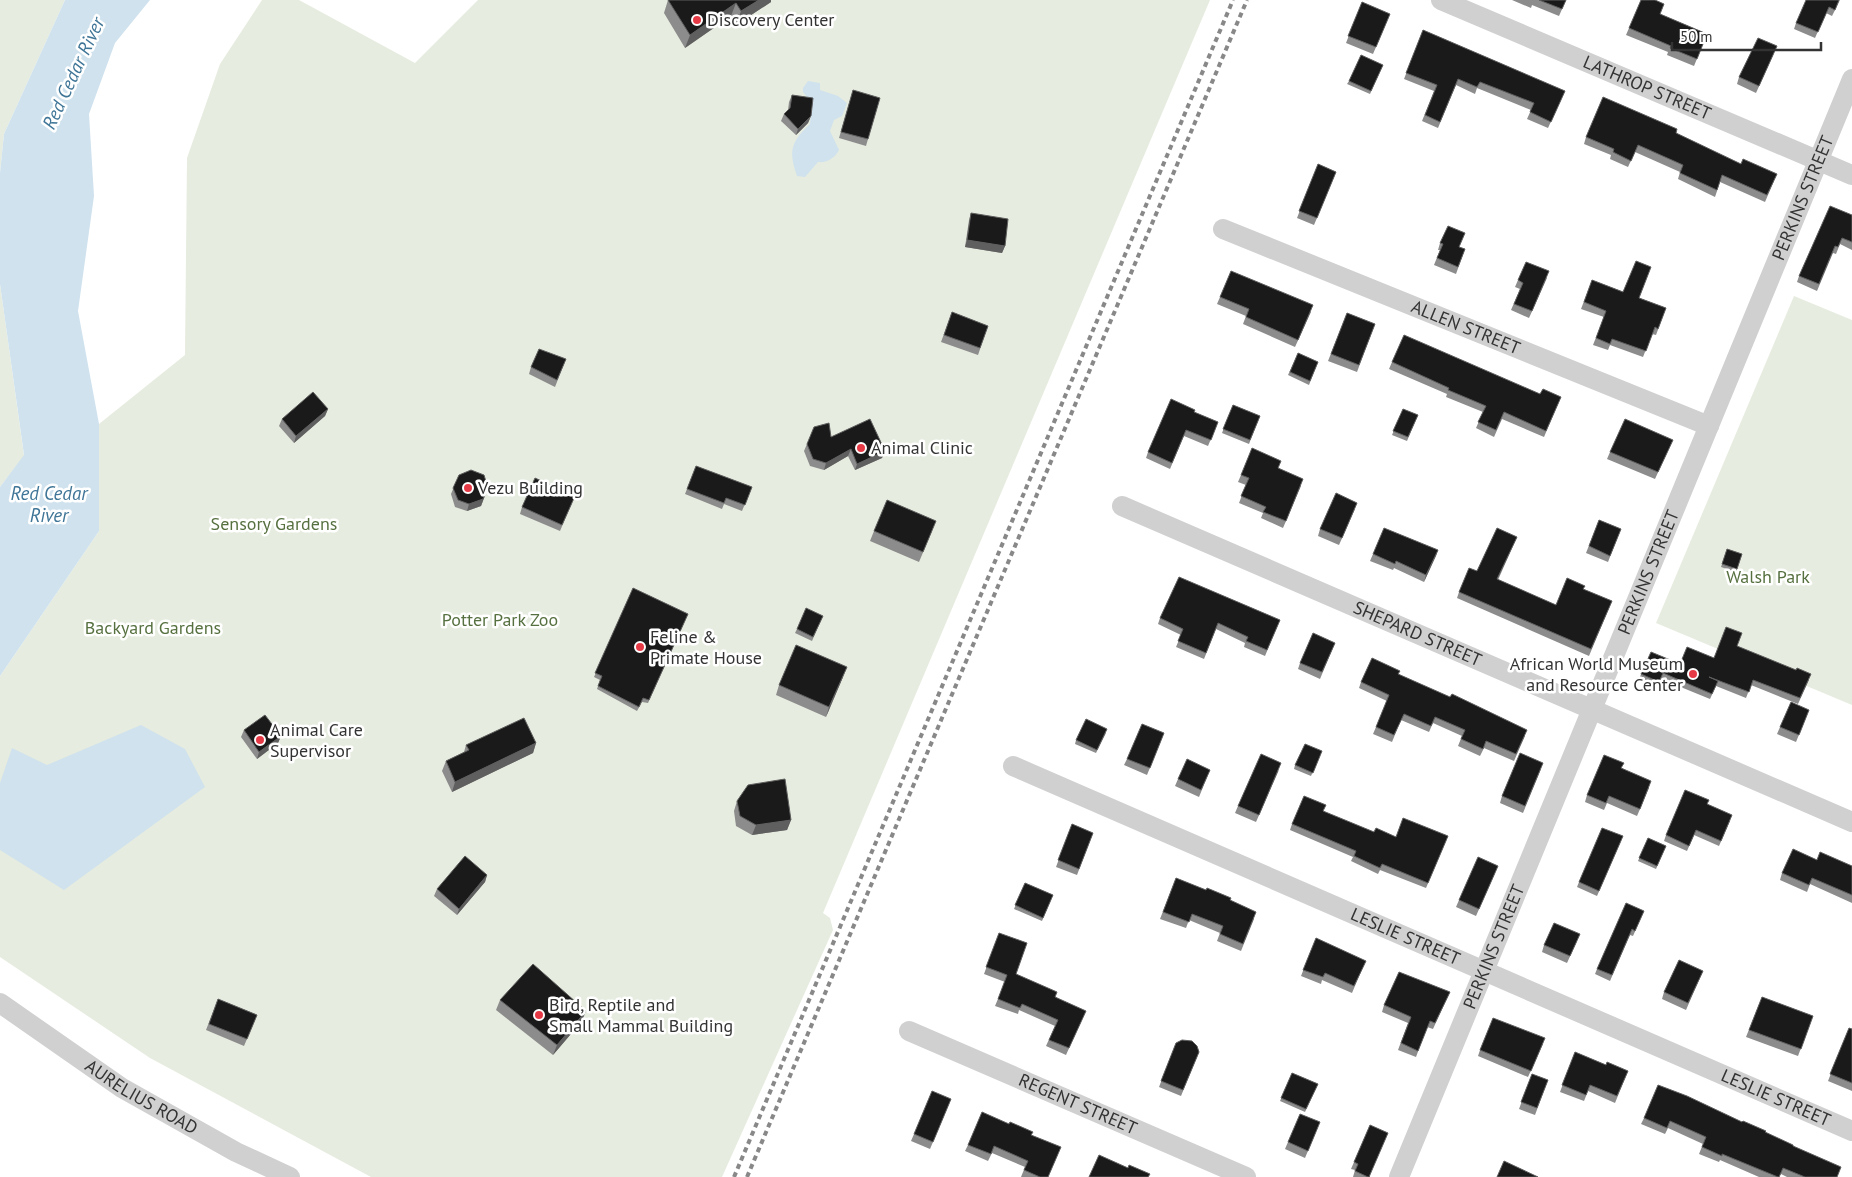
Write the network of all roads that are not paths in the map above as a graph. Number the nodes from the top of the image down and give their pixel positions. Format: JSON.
{"nodes":[{"id":1,"x":1441,"y":0,"type":"edge"},
{"id":2,"x":1852,"y":79,"type":"edge"},
{"id":3,"x":1819,"y":160,"type":"junction"},
{"id":4,"x":1852,"y":175,"type":"edge"},
{"id":5,"x":1224,"y":229,"type":"dead end"},
{"id":6,"x":1708,"y":426,"type":"junction"},
{"id":7,"x":1122,"y":506,"type":"dead end"},
{"id":8,"x":1593,"y":708,"type":"junction"},
{"id":9,"x":1013,"y":766,"type":"dead end"},
{"id":10,"x":1852,"y":822,"type":"edge"},
{"id":11,"x":1484,"y":971,"type":"junction"},
{"id":12,"x":0,"y":1002,"type":"edge"},
{"id":13,"x":909,"y":1032,"type":"dead end"},
{"id":14,"x":1852,"y":1131,"type":"edge"},
{"id":15,"x":290,"y":1177,"type":"edge"},
{"id":16,"x":1246,"y":1177,"type":"edge"},
{"id":17,"x":1399,"y":1177,"type":"edge"}],
"edges":[{"from":1,"to":3,"type":"street","name":"LATHROP STREET"},
{"from":2,"to":3,"type":"street","name":"PERKINS STREET"},
{"from":3,"to":4,"type":"street","name":"LATHROP STREET"},
{"from":3,"to":6,"type":"street","name":"PERKINS STREET"},
{"from":5,"to":6,"type":"street","name":"ALLEN STREET"},
{"from":6,"to":8,"type":"street","name":"PERKINS STREET"},
{"from":7,"to":8,"type":"street","name":"SHEPARD STREET"},
{"from":8,"to":10,"type":"street","name":"SHEPARD STREET"},
{"from":8,"to":11,"type":"street","name":"PERKINS STREET"},
{"from":9,"to":11,"type":"street","name":"LESLIE STREET"},
{"from":11,"to":14,"type":"street","name":"LESLIE STREET"},
{"from":11,"to":17,"type":"street","name":"PERKINS STREET"},
{"from":12,"to":15,"type":"street","name":"AURELIUS ROAD"},
{"from":13,"to":16,"type":"street","name":"REGENT STREET"}]}
